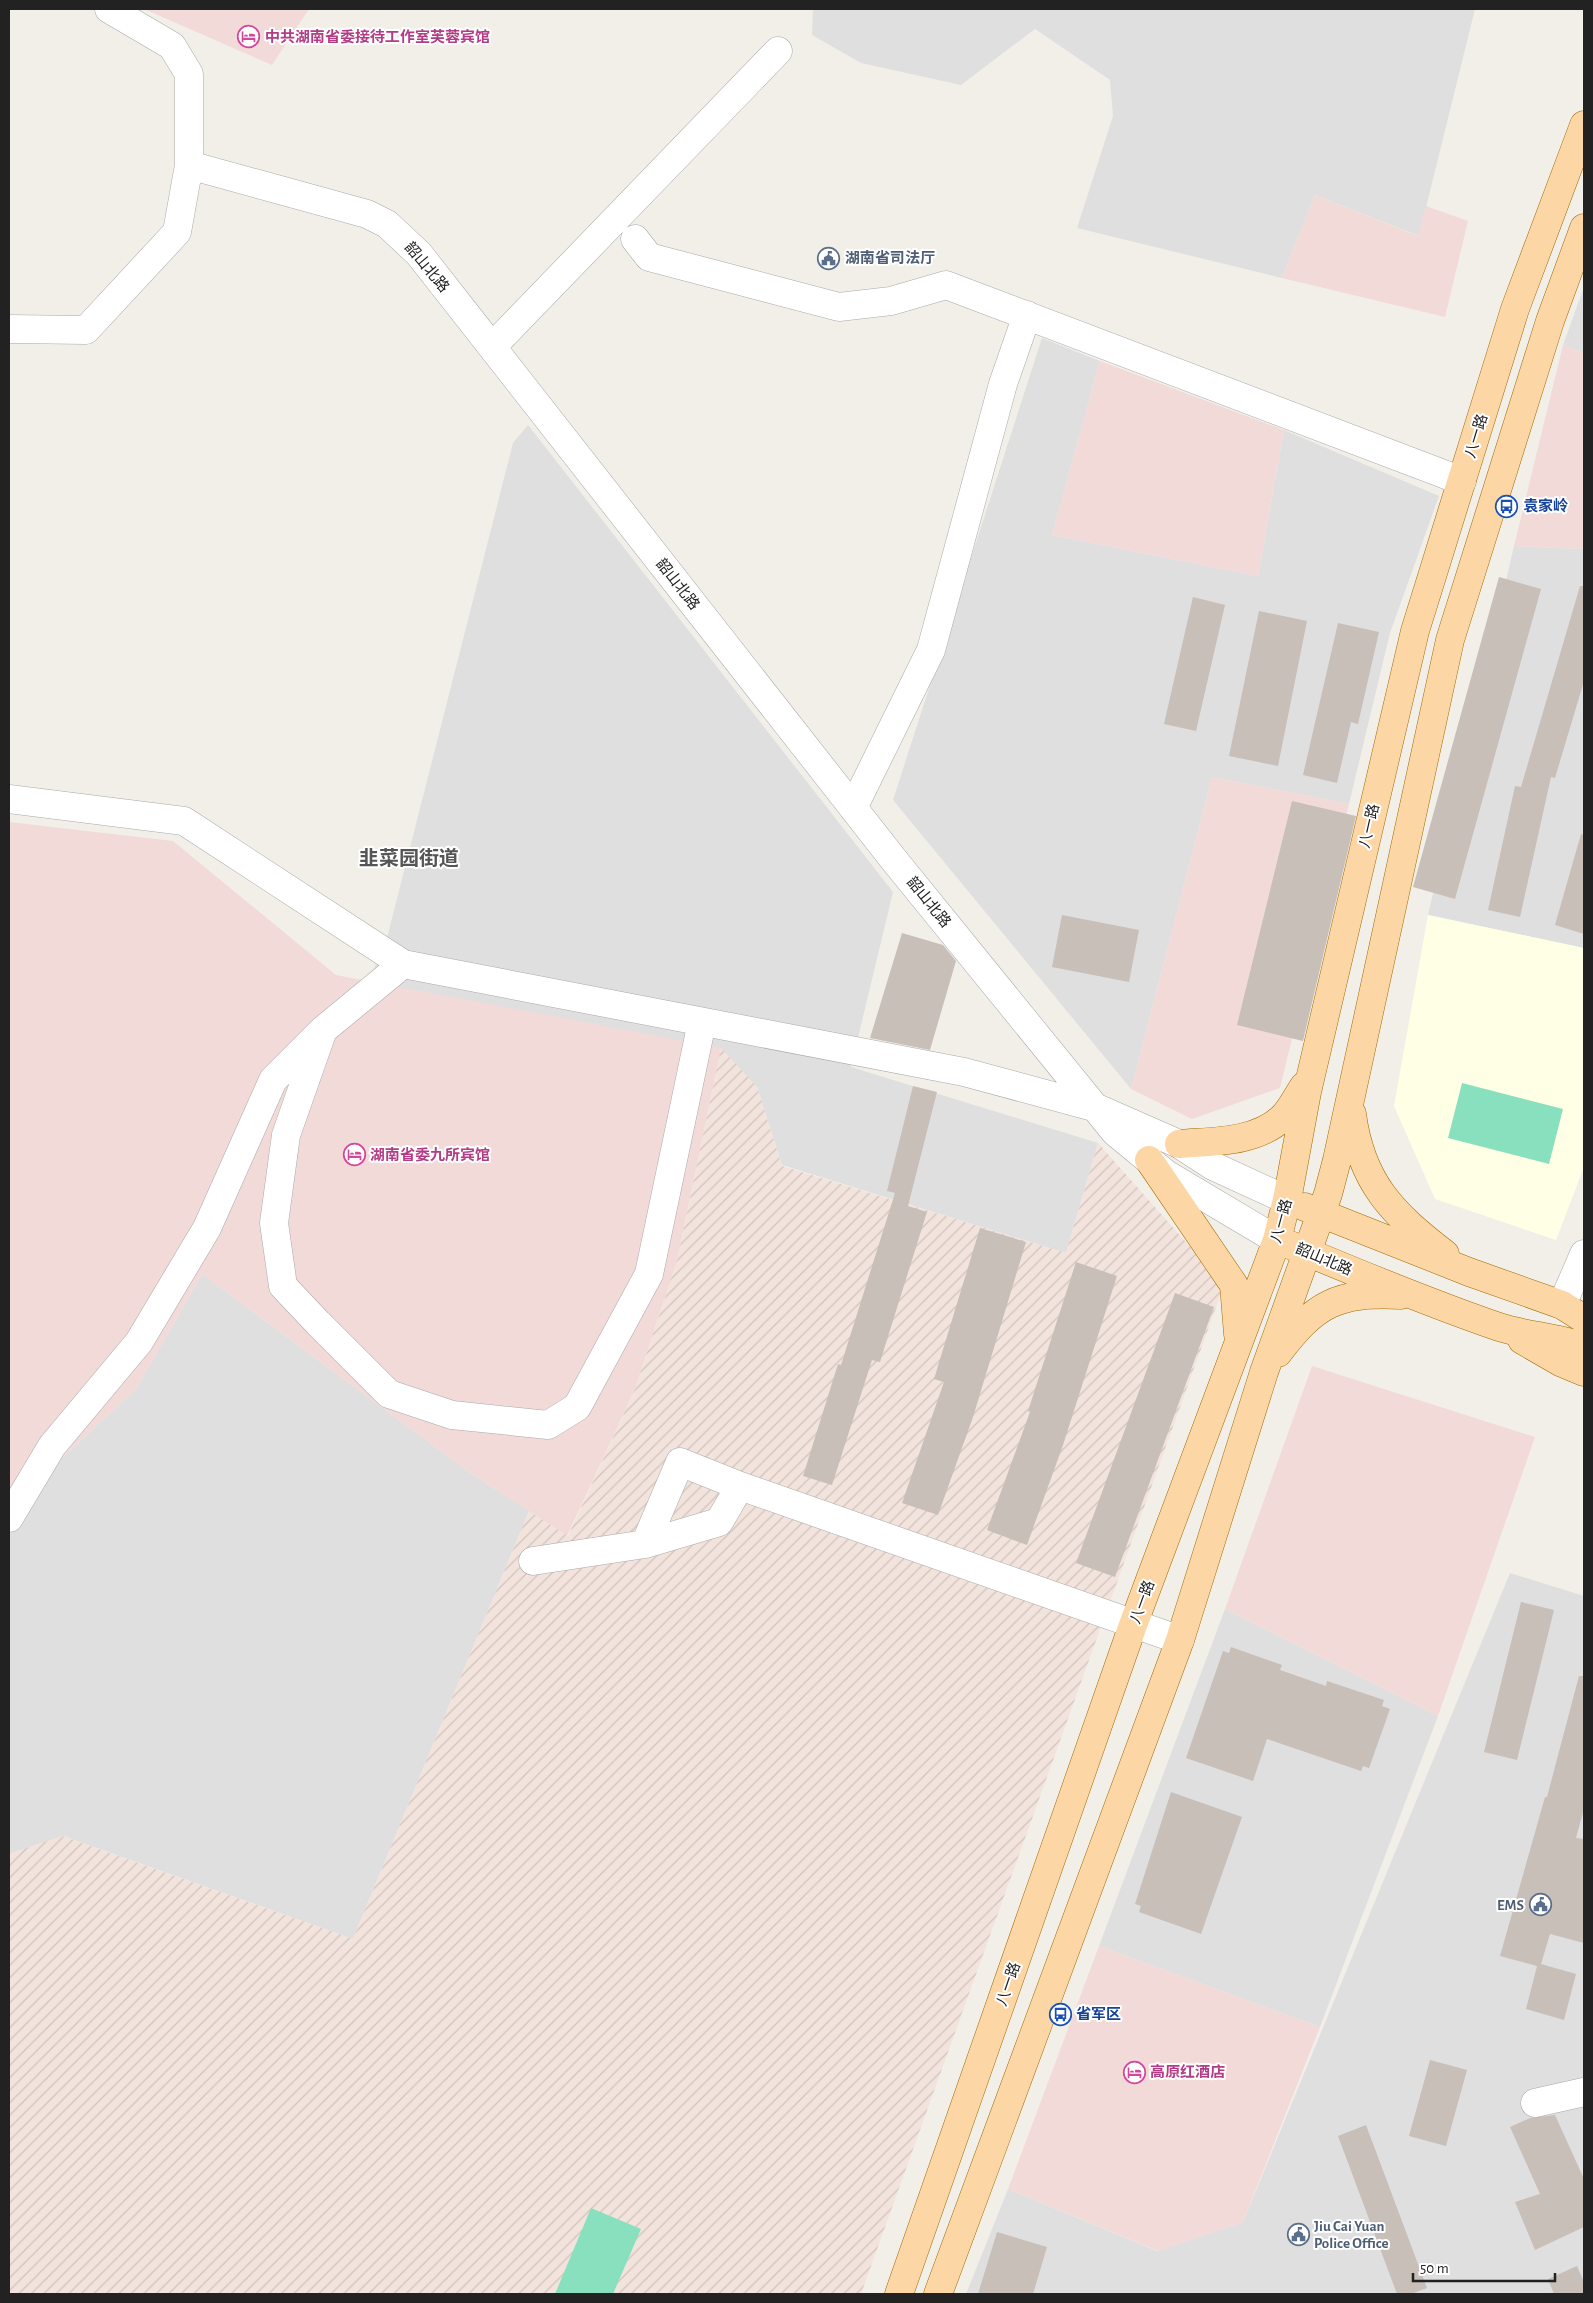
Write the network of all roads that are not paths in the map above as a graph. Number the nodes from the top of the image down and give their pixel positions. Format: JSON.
{"nodes":[{"id":1,"x":109,"y":9,"type":"edge"},
{"id":2,"x":778,"y":51,"type":"dead end"},
{"id":3,"x":1584,"y":125,"type":"edge"},
{"id":4,"x":189,"y":165,"type":"junction"},
{"id":5,"x":1584,"y":228,"type":"edge"},
{"id":6,"x":635,"y":239,"type":"dead end"},
{"id":7,"x":1027,"y":315,"type":"junction"},
{"id":8,"x":9,"y":329,"type":"edge"},
{"id":9,"x":492,"y":347,"type":"junction"},
{"id":10,"x":1462,"y":481,"type":"junction"},
{"id":11,"x":9,"y":799,"type":"edge"},
{"id":12,"x":853,"y":808,"type":"junction"},
{"id":13,"x":403,"y":964,"type":"junction"},
{"id":14,"x":702,"y":1022,"type":"junction"},
{"id":15,"x":323,"y":1030,"type":"junction"},
{"id":16,"x":1310,"y":1077,"type":"junction"},
{"id":17,"x":1353,"y":1090,"type":"junction"},
{"id":18,"x":1097,"y":1108,"type":"junction"},
{"id":19,"x":1179,"y":1144,"type":"junction"},
{"id":20,"x":1149,"y":1160,"type":"junction"},
{"id":21,"x":1287,"y":1200,"type":"junction"},
{"id":22,"x":1321,"y":1214,"type":"junction"},
{"id":23,"x":1277,"y":1240,"type":"junction"},
{"id":24,"x":1306,"y":1252,"type":"junction"},
{"id":25,"x":1584,"y":1254,"type":"edge"},
{"id":26,"x":1469,"y":1272,"type":"junction"},
{"id":27,"x":1420,"y":1296,"type":"junction"},
{"id":28,"x":1577,"y":1311,"type":"edge"},
{"id":29,"x":1501,"y":1327,"type":"junction"},
{"id":30,"x":1239,"y":1342,"type":"junction"},
{"id":31,"x":1584,"y":1347,"type":"edge"},
{"id":32,"x":1264,"y":1372,"type":"junction"},
{"id":33,"x":1584,"y":1372,"type":"edge"},
{"id":34,"x":740,"y":1486,"type":"junction"},
{"id":35,"x":9,"y":1518,"type":"edge"},
{"id":36,"x":645,"y":1544,"type":"junction"},
{"id":37,"x":534,"y":1561,"type":"dead end"},
{"id":38,"x":1133,"y":1625,"type":"junction"},
{"id":39,"x":1180,"y":1640,"type":"junction"},
{"id":40,"x":1584,"y":2092,"type":"edge"},
{"id":41,"x":1535,"y":2103,"type":"dead end"},
{"id":42,"x":899,"y":2294,"type":"edge"},
{"id":43,"x":938,"y":2294,"type":"edge"}],
"edges":[{"from":1,"to":4,"type":"street"},
{"from":2,"to":9,"type":"street"},
{"from":3,"to":10,"type":"main road","name":"八一路"},
{"from":4,"to":8,"type":"street"},
{"from":4,"to":9,"type":"street","name":"韶山北路"},
{"from":5,"to":17,"type":"main road"},
{"from":6,"to":7,"type":"street"},
{"from":7,"to":10,"type":"street"},
{"from":7,"to":12,"type":"street"},
{"from":9,"to":12,"type":"street","name":"韶山北路"},
{"from":10,"to":16,"type":"main road","name":"八一路"},
{"from":11,"to":13,"type":"street"},
{"from":12,"to":18,"type":"street","name":"韶山北路"},
{"from":13,"to":14,"type":"street"},
{"from":13,"to":15,"type":"street"},
{"from":14,"to":15,"type":"street"},
{"from":14,"to":18,"type":"street"},
{"from":15,"to":35,"type":"street"},
{"from":16,"to":19,"type":"main road"},
{"from":16,"to":21,"type":"main road","name":"八一路"},
{"from":17,"to":22,"type":"main road"},
{"from":17,"to":26,"type":"main road"},
{"from":18,"to":19,"type":"street","name":"韶山北路"},
{"from":18,"to":20,"type":"street","name":"韶山北路"},
{"from":19,"to":21,"type":"street","name":"韶山北路"},
{"from":20,"to":23,"type":"street","name":"韶山北路"},
{"from":20,"to":30,"type":"main road"},
{"from":21,"to":22,"type":"main road","name":"韶山北路"},
{"from":21,"to":23,"type":"main road","name":"八一路"},
{"from":22,"to":24,"type":"main road"},
{"from":22,"to":26,"type":"main road","name":"韶山北路"},
{"from":23,"to":24,"type":"main road","name":"韶山北路"},
{"from":23,"to":30,"type":"main road","name":"八一路"},
{"from":24,"to":27,"type":"main road","name":"韶山北路"},
{"from":24,"to":32,"type":"main road"},
{"from":25,"to":28,"type":"street"},
{"from":26,"to":28,"type":"main road","name":"韶山北路"},
{"from":27,"to":29,"type":"main road","name":"韶山北路"},
{"from":27,"to":32,"type":"main road"},
{"from":29,"to":31,"type":"main road","name":"韶山北路"},
{"from":29,"to":33,"type":"main road"},
{"from":30,"to":38,"type":"main road","name":"八一路"},
{"from":32,"to":39,"type":"main road"},
{"from":34,"to":36,"type":"street"},
{"from":34,"to":36,"type":"street"},
{"from":34,"to":38,"type":"street"},
{"from":36,"to":37,"type":"street"},
{"from":38,"to":39,"type":"street"},
{"from":38,"to":42,"type":"main road","name":"八一路"},
{"from":39,"to":43,"type":"main road"},
{"from":40,"to":41,"type":"street"}]}
